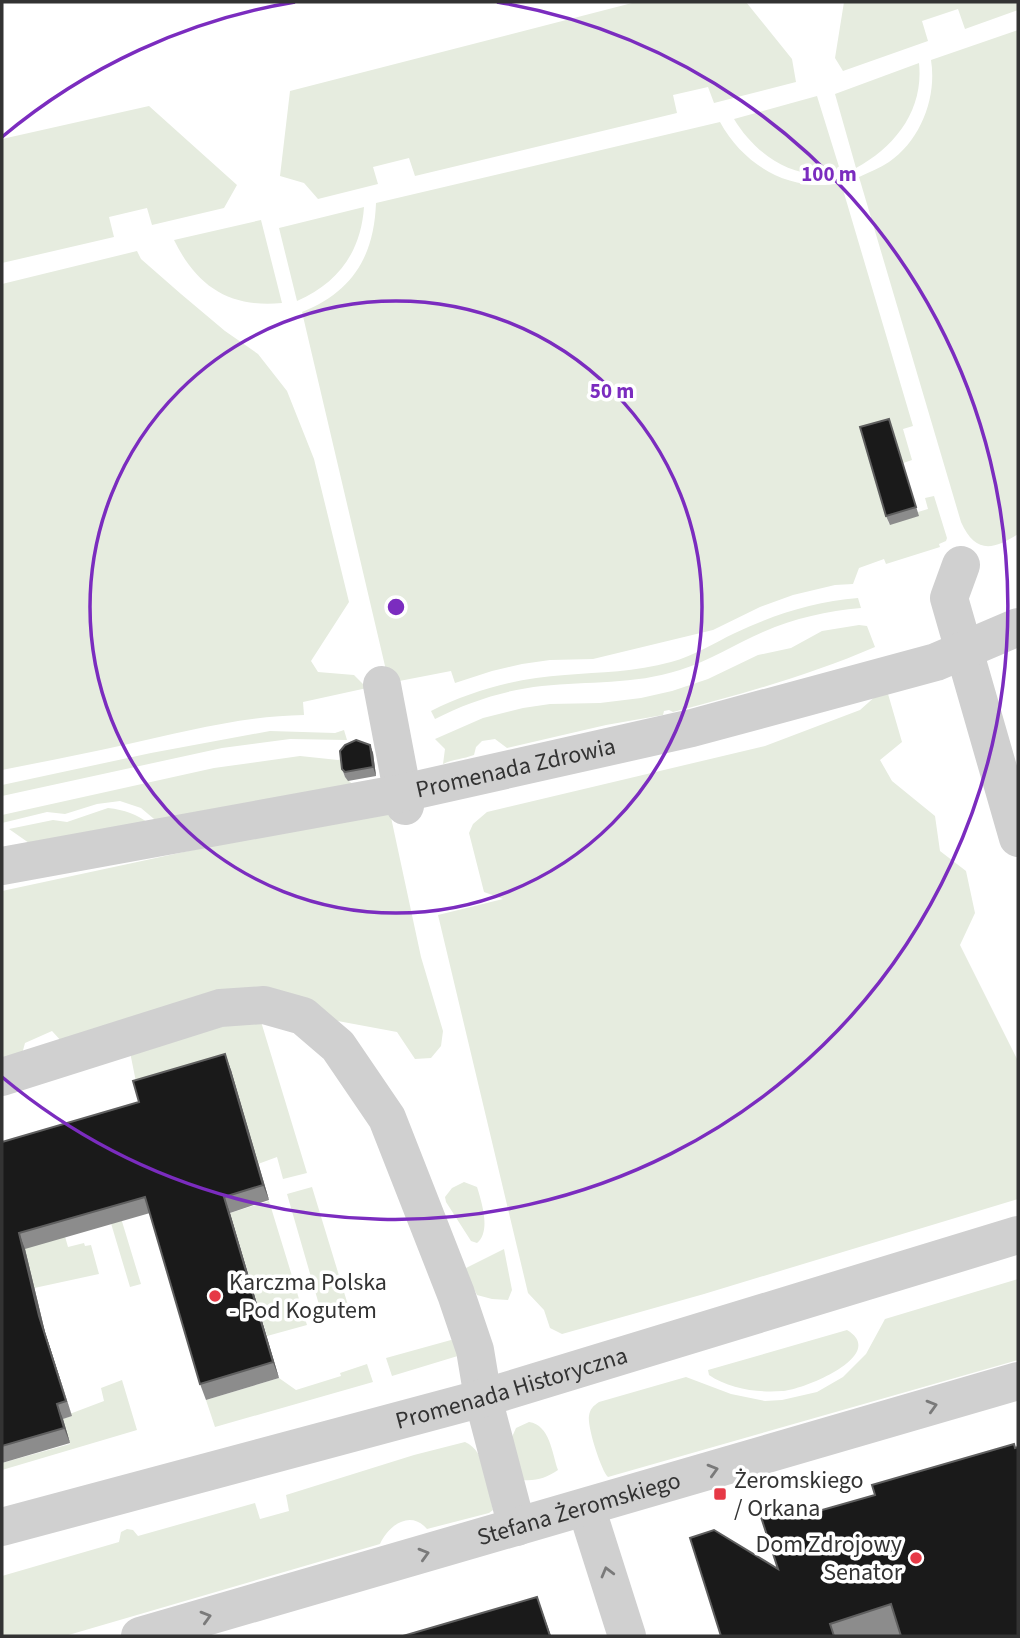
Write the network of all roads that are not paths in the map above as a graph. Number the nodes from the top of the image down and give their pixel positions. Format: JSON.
{"nodes":[{"id":1,"x":961,"y":565,"type":"dead end"},
{"id":2,"x":1018,"y":627,"type":"edge"},
{"id":3,"x":962,"y":650,"type":"junction"},
{"id":4,"x":382,"y":685,"type":"dead end"},
{"id":5,"x":404,"y":800,"type":"junction"},
{"id":6,"x":1018,"y":838,"type":"edge"},
{"id":7,"x":2,"y":866,"type":"edge"},
{"id":8,"x":2,"y":1077,"type":"edge"},
{"id":9,"x":1018,"y":1235,"type":"edge"},
{"id":10,"x":1018,"y":1381,"type":"edge"},
{"id":11,"x":483,"y":1398,"type":"junction"},
{"id":12,"x":586,"y":1507,"type":"junction"},
{"id":13,"x":2,"y":1527,"type":"edge"},
{"id":14,"x":517,"y":1527,"type":"junction"},
{"id":15,"x":140,"y":1636,"type":"edge"},
{"id":16,"x":627,"y":1636,"type":"edge"}],
"edges":[{"from":1,"to":3,"type":"street"},
{"from":2,"to":3,"type":"street","name":"Promenada Zdrowia"},
{"from":3,"to":5,"type":"street","name":"Promenada Zdrowia"},
{"from":3,"to":6,"type":"street"},
{"from":4,"to":5,"type":"street"},
{"from":5,"to":7,"type":"street","name":"Promenada Zdrowia"},
{"from":8,"to":11,"type":"street"},
{"from":9,"to":11,"type":"street","name":"Promenada Historyczna"},
{"from":12,"to":10,"type":"street","name":"Stefana Żeromskiego","one_way":true},
{"from":11,"to":13,"type":"street","name":"Promenada Historyczna"},
{"from":11,"to":14,"type":"street"},
{"from":12,"to":14,"type":"street","name":"Stefana Żeromskiego"},
{"from":16,"to":12,"type":"street","one_way":true},
{"from":15,"to":14,"type":"street","name":"Stefana Żeromskiego","one_way":true}]}
